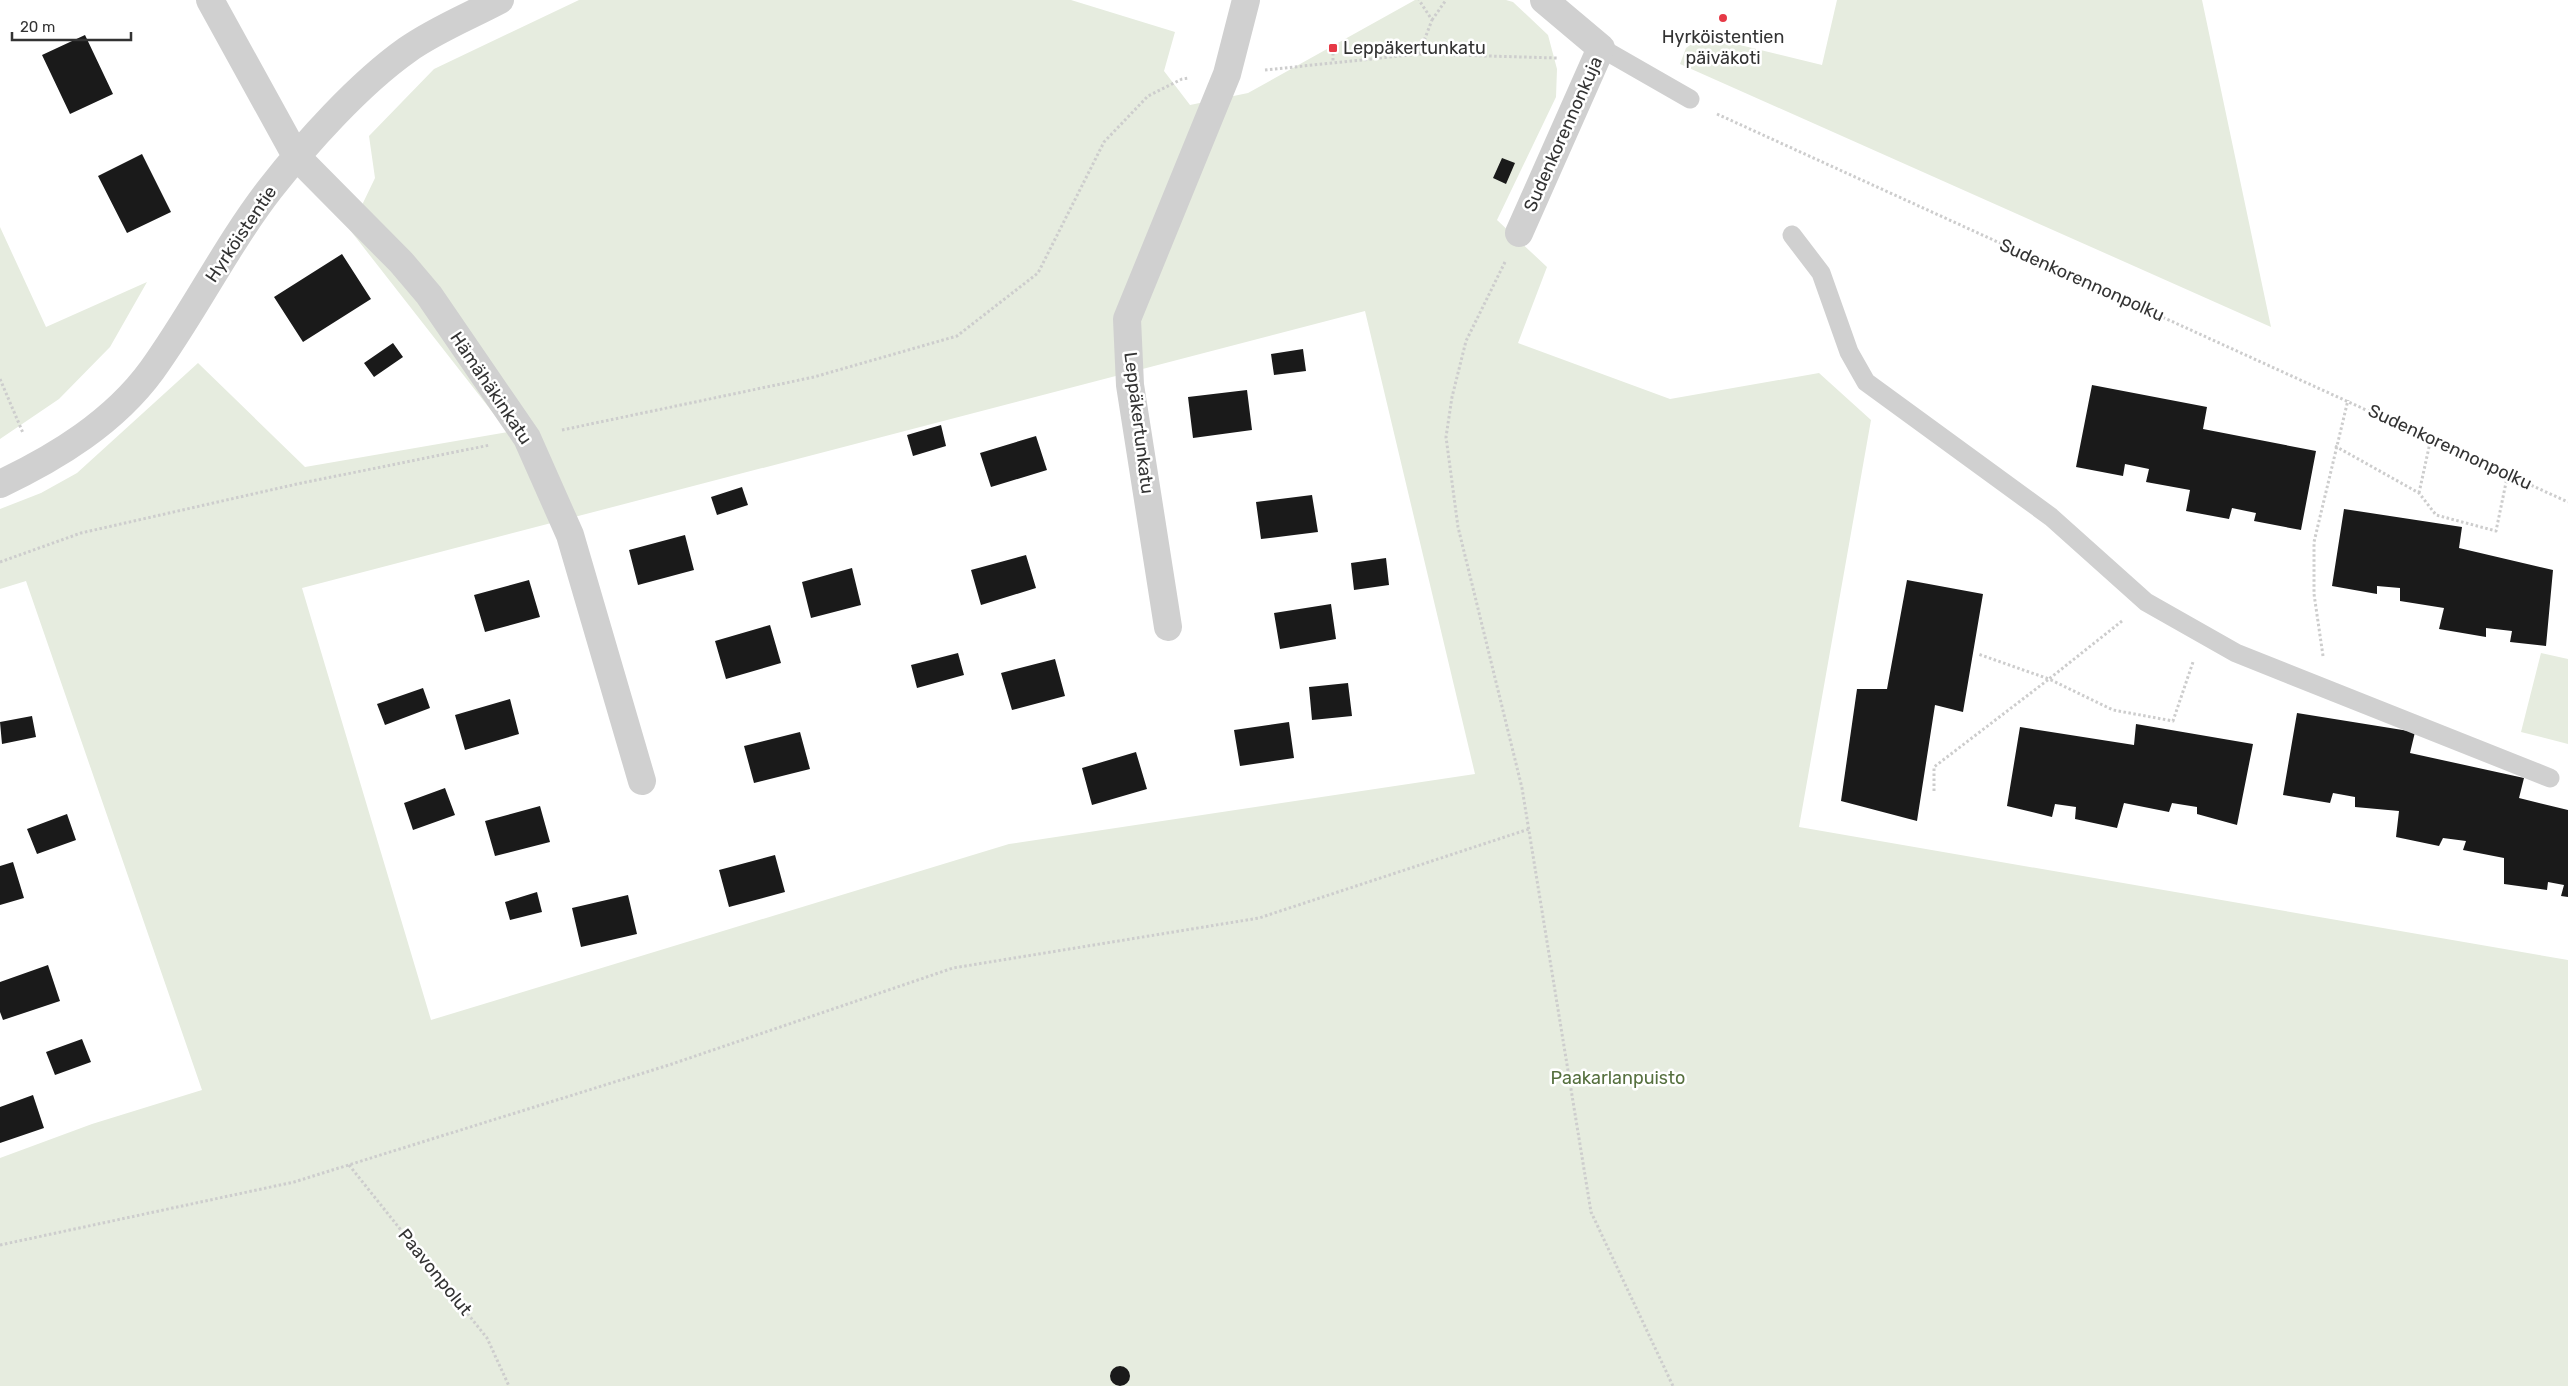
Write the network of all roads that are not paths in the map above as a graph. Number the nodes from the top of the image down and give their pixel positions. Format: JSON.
{"nodes":[{"id":1,"x":210,"y":0,"type":"edge"},
{"id":2,"x":500,"y":0,"type":"edge"},
{"id":3,"x":1246,"y":0,"type":"edge"},
{"id":4,"x":1544,"y":0,"type":"edge"},
{"id":5,"x":1601,"y":48,"type":"junction"},
{"id":6,"x":1690,"y":99,"type":"road end"},
{"id":7,"x":296,"y":156,"type":"junction"},
{"id":8,"x":1519,"y":233,"type":"road end"},
{"id":9,"x":1792,"y":235,"type":"dead end"},
{"id":10,"x":0,"y":484,"type":"edge"},
{"id":11,"x":1168,"y":627,"type":"dead end"},
{"id":12,"x":2550,"y":778,"type":"dead end"},
{"id":13,"x":642,"y":781,"type":"dead end"}],
"edges":[{"from":1,"to":7,"type":"street","name":"Hämähäkinkatu"},
{"from":2,"to":7,"type":"street","name":"Hyrköistentie"},
{"from":3,"to":11,"type":"street","name":"Leppäkertunkatu"},
{"from":4,"to":5,"type":"street","name":"Sudenkorennonkuja"},
{"from":5,"to":6,"type":"lane"},
{"from":5,"to":8,"type":"street","name":"Sudenkorennonkuja"},
{"from":7,"to":10,"type":"street","name":"Hyrköistentie"},
{"from":7,"to":13,"type":"street","name":"Hämähäkinkatu"},
{"from":9,"to":12,"type":"lane"}]}
